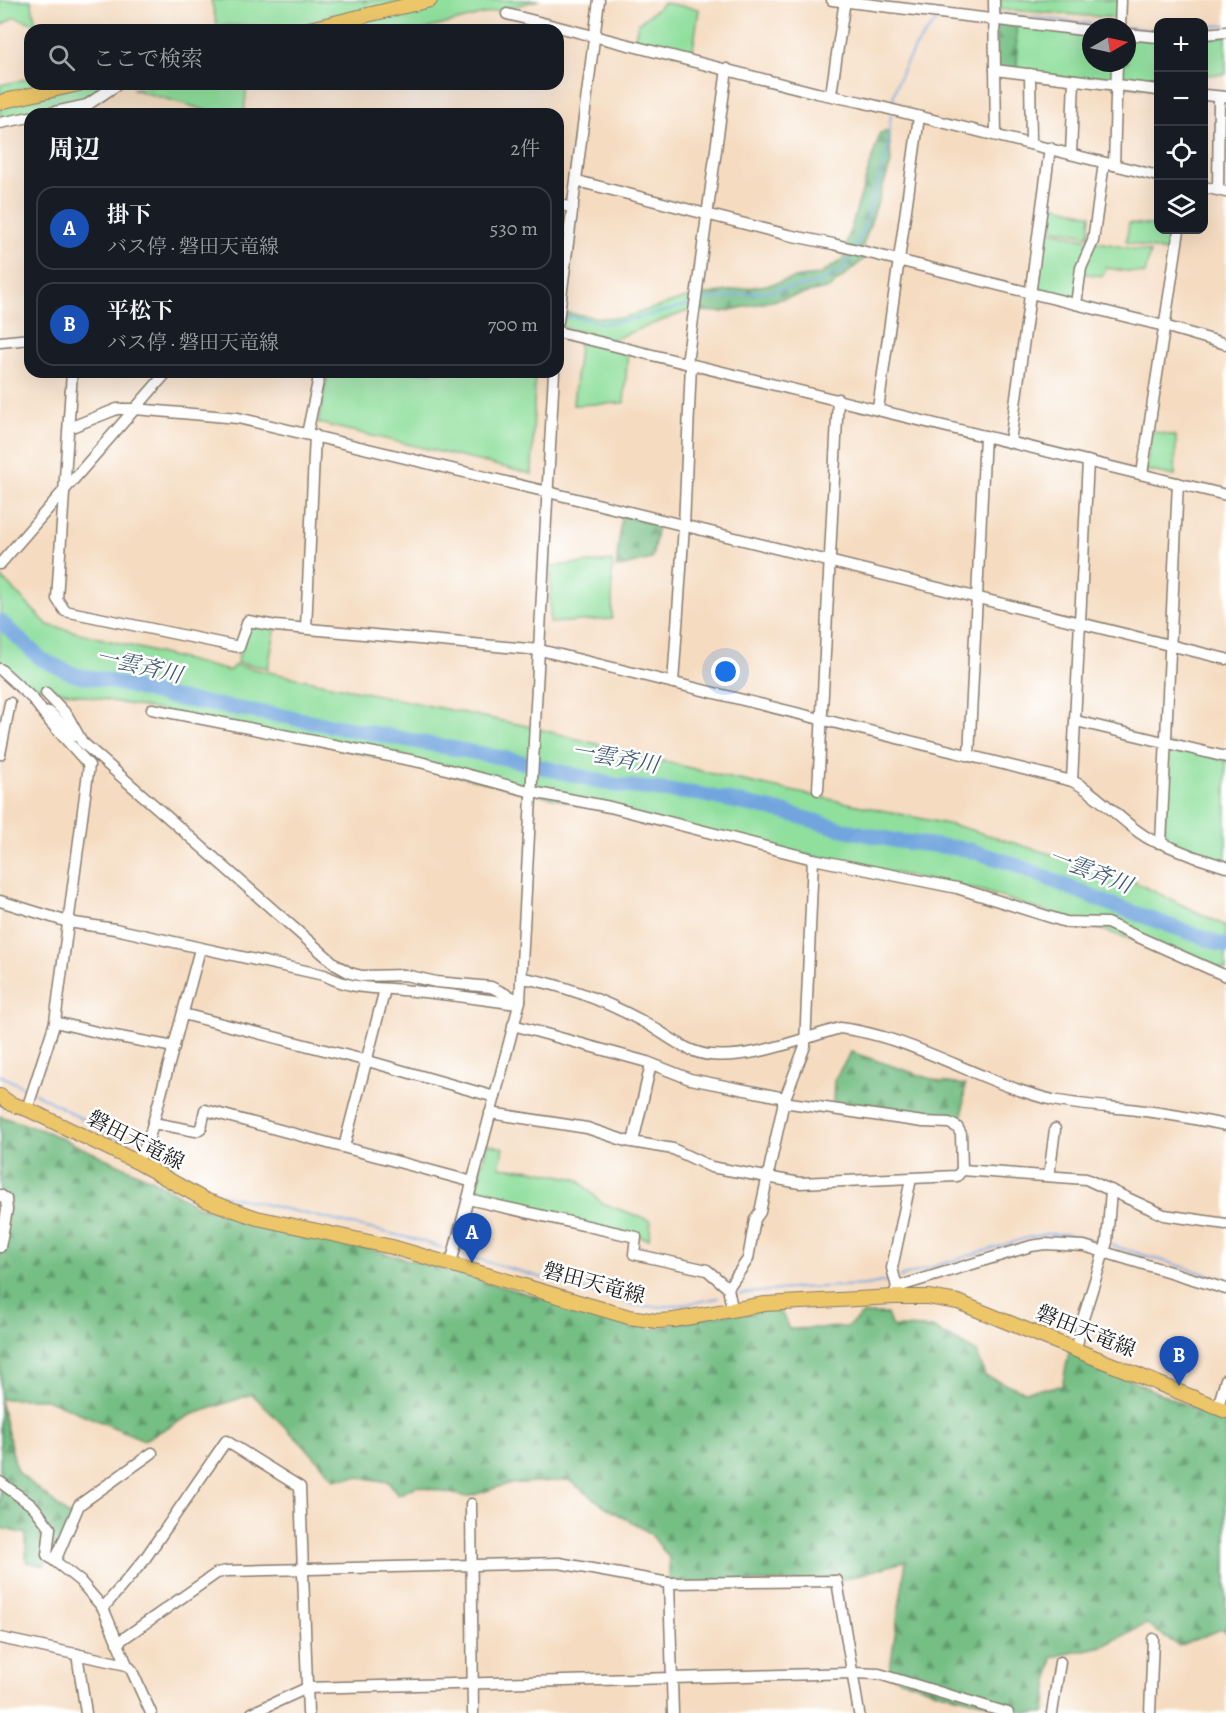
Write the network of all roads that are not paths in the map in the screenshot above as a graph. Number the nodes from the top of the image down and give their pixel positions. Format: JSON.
{"nodes":[{"id":1,"x":430,"y":0,"type":"edge"},
{"id":2,"x":599,"y":0,"type":"edge"},
{"id":3,"x":832,"y":0,"type":"edge"},
{"id":4,"x":994,"y":0,"type":"edge"},
{"id":5,"x":1121,"y":0,"type":"edge"},
{"id":6,"x":845,"y":1,"type":"edge"},
{"id":7,"x":507,"y":14,"type":"dead end"},
{"id":8,"x":1120,"y":18,"type":"edge"},
{"id":9,"x":994,"y":20,"type":"junction"},
{"id":10,"x":330,"y":24,"type":"edge"},
{"id":11,"x":547,"y":24,"type":"edge"},
{"id":12,"x":564,"y":28,"type":"edge"},
{"id":13,"x":1082,"y":30,"type":"edge"},
{"id":14,"x":1226,"y":32,"type":"edge"},
{"id":15,"x":1208,"y":34,"type":"edge"},
{"id":16,"x":1136,"y":35,"type":"edge"},
{"id":17,"x":595,"y":36,"type":"junction"},
{"id":18,"x":1154,"y":37,"type":"edge"},
{"id":19,"x":727,"y":69,"type":"junction"},
{"id":20,"x":995,"y":70,"type":"junction"},
{"id":21,"x":1117,"y":72,"type":"edge"},
{"id":22,"x":1030,"y":74,"type":"junction"},
{"id":23,"x":1074,"y":80,"type":"junction"},
{"id":24,"x":1118,"y":85,"type":"junction"},
{"id":25,"x":53,"y":90,"type":"edge"},
{"id":26,"x":111,"y":90,"type":"edge"},
{"id":27,"x":1154,"y":90,"type":"edge"},
{"id":28,"x":831,"y":94,"type":"junction"},
{"id":29,"x":1208,"y":96,"type":"edge"},
{"id":30,"x":1223,"y":97,"type":"edge"},
{"id":31,"x":0,"y":102,"type":"edge"},
{"id":32,"x":89,"y":108,"type":"edge"},
{"id":33,"x":918,"y":117,"type":"junction"},
{"id":34,"x":24,"y":118,"type":"edge"},
{"id":35,"x":0,"y":123,"type":"edge"},
{"id":36,"x":996,"y":134,"type":"junction"},
{"id":37,"x":1031,"y":144,"type":"junction"},
{"id":38,"x":1050,"y":148,"type":"junction"},
{"id":39,"x":1071,"y":154,"type":"junction"},
{"id":40,"x":1109,"y":164,"type":"junction"},
{"id":41,"x":1154,"y":175,"type":"edge"},
{"id":42,"x":577,"y":181,"type":"junction"},
{"id":43,"x":1222,"y":191,"type":"edge"},
{"id":44,"x":564,"y":206,"type":"edge"},
{"id":45,"x":573,"y":208,"type":"junction"},
{"id":46,"x":708,"y":213,"type":"junction"},
{"id":47,"x":1178,"y":234,"type":"edge"},
{"id":48,"x":898,"y":260,"type":"junction"},
{"id":49,"x":564,"y":276,"type":"edge"},
{"id":50,"x":1030,"y":292,"type":"junction"},
{"id":51,"x":1076,"y":304,"type":"junction"},
{"id":52,"x":1164,"y":326,"type":"junction"},
{"id":53,"x":564,"y":333,"type":"edge"},
{"id":54,"x":24,"y":340,"type":"edge"},
{"id":55,"x":0,"y":342,"type":"edge"},
{"id":56,"x":1226,"y":344,"type":"edge"},
{"id":57,"x":689,"y":363,"type":"junction"},
{"id":58,"x":72,"y":378,"type":"edge"},
{"id":59,"x":162,"y":378,"type":"edge"},
{"id":60,"x":320,"y":378,"type":"edge"},
{"id":61,"x":554,"y":378,"type":"edge"},
{"id":62,"x":838,"y":399,"type":"junction"},
{"id":63,"x":135,"y":409,"type":"junction"},
{"id":64,"x":878,"y":409,"type":"junction"},
{"id":65,"x":69,"y":428,"type":"junction"},
{"id":66,"x":311,"y":434,"type":"junction"},
{"id":67,"x":985,"y":436,"type":"junction"},
{"id":68,"x":1010,"y":442,"type":"junction"},
{"id":69,"x":1088,"y":461,"type":"junction"},
{"id":70,"x":1142,"y":474,"type":"junction"},
{"id":71,"x":1178,"y":483,"type":"junction"},
{"id":72,"x":64,"y":490,"type":"junction"},
{"id":73,"x":548,"y":492,"type":"junction"},
{"id":74,"x":1226,"y":495,"type":"edge"},
{"id":75,"x":684,"y":526,"type":"junction"},
{"id":76,"x":829,"y":561,"type":"junction"},
{"id":77,"x":0,"y":564,"type":"edge"},
{"id":78,"x":977,"y":598,"type":"junction"},
{"id":79,"x":1081,"y":624,"type":"junction"},
{"id":80,"x":306,"y":628,"type":"junction"},
{"id":81,"x":1171,"y":645,"type":"junction"},
{"id":82,"x":540,"y":650,"type":"junction"},
{"id":83,"x":1226,"y":659,"type":"edge"},
{"id":84,"x":0,"y":669,"type":"edge"},
{"id":85,"x":673,"y":683,"type":"junction"},
{"id":86,"x":46,"y":693,"type":"dead end"},
{"id":87,"x":33,"y":699,"type":"junction"},
{"id":88,"x":10,"y":704,"type":"dead end"},
{"id":89,"x":152,"y":709,"type":"dead end"},
{"id":90,"x":822,"y":719,"type":"junction"},
{"id":91,"x":1076,"y":721,"type":"junction"},
{"id":92,"x":82,"y":742,"type":"junction"},
{"id":93,"x":1166,"y":742,"type":"junction"},
{"id":94,"x":0,"y":754,"type":"edge"},
{"id":95,"x":969,"y":756,"type":"junction"},
{"id":96,"x":1226,"y":757,"type":"edge"},
{"id":97,"x":1072,"y":781,"type":"junction"},
{"id":98,"x":818,"y":790,"type":"dead end"},
{"id":99,"x":532,"y":792,"type":"junction"},
{"id":100,"x":1161,"y":843,"type":"junction"},
{"id":101,"x":813,"y":860,"type":"junction"},
{"id":102,"x":1226,"y":867,"type":"edge"},
{"id":103,"x":0,"y":902,"type":"edge"},
{"id":104,"x":68,"y":922,"type":"junction"},
{"id":105,"x":200,"y":949,"type":"junction"},
{"id":106,"x":1226,"y":976,"type":"edge"},
{"id":107,"x":523,"y":978,"type":"junction"},
{"id":108,"x":385,"y":989,"type":"junction"},
{"id":109,"x":519,"y":1003,"type":"junction"},
{"id":110,"x":183,"y":1014,"type":"junction"},
{"id":111,"x":55,"y":1022,"type":"junction"},
{"id":112,"x":513,"y":1025,"type":"junction"},
{"id":113,"x":806,"y":1037,"type":"junction"},
{"id":114,"x":174,"y":1047,"type":"junction"},
{"id":115,"x":368,"y":1061,"type":"junction"},
{"id":116,"x":651,"y":1064,"type":"junction"},
{"id":117,"x":495,"y":1097,"type":"junction"},
{"id":118,"x":784,"y":1100,"type":"junction"},
{"id":119,"x":4,"y":1101,"type":"edge"},
{"id":120,"x":27,"y":1109,"type":"junction"},
{"id":121,"x":490,"y":1113,"type":"junction"},
{"id":122,"x":153,"y":1123,"type":"junction"},
{"id":123,"x":1226,"y":1125,"type":"edge"},
{"id":124,"x":1055,"y":1129,"type":"dead end"},
{"id":125,"x":633,"y":1142,"type":"junction"},
{"id":126,"x":344,"y":1147,"type":"junction"},
{"id":127,"x":137,"y":1162,"type":"junction"},
{"id":128,"x":962,"y":1170,"type":"junction"},
{"id":129,"x":1049,"y":1176,"type":"junction"},
{"id":130,"x":769,"y":1178,"type":"junction"},
{"id":131,"x":911,"y":1179,"type":"junction"},
{"id":132,"x":472,"y":1182,"type":"junction"},
{"id":133,"x":1111,"y":1190,"type":"junction"},
{"id":134,"x":0,"y":1195,"type":"edge"},
{"id":135,"x":468,"y":1199,"type":"junction"},
{"id":136,"x":1226,"y":1224,"type":"edge"},
{"id":137,"x":0,"y":1247,"type":"edge"},
{"id":138,"x":1106,"y":1248,"type":"junction"},
{"id":139,"x":451,"y":1263,"type":"junction"},
{"id":140,"x":895,"y":1286,"type":"junction"},
{"id":141,"x":728,"y":1288,"type":"junction"},
{"id":142,"x":1226,"y":1289,"type":"edge"},
{"id":143,"x":732,"y":1308,"type":"junction"},
{"id":144,"x":1076,"y":1350,"type":"junction"},
{"id":145,"x":1226,"y":1379,"type":"edge"},
{"id":146,"x":1222,"y":1409,"type":"edge"},
{"id":147,"x":152,"y":1453,"type":"dead end"},
{"id":148,"x":0,"y":1482,"type":"edge"},
{"id":149,"x":471,"y":1504,"type":"dead end"},
{"id":150,"x":55,"y":1561,"type":"junction"},
{"id":151,"x":470,"y":1566,"type":"junction"},
{"id":152,"x":304,"y":1570,"type":"junction"},
{"id":153,"x":669,"y":1583,"type":"junction"},
{"id":154,"x":103,"y":1608,"type":"junction"},
{"id":155,"x":0,"y":1638,"type":"edge"},
{"id":156,"x":1153,"y":1639,"type":"dead end"},
{"id":157,"x":117,"y":1643,"type":"junction"},
{"id":158,"x":77,"y":1654,"type":"junction"},
{"id":159,"x":1060,"y":1662,"type":"dead end"},
{"id":160,"x":127,"y":1665,"type":"junction"},
{"id":161,"x":852,"y":1673,"type":"junction"},
{"id":162,"x":672,"y":1677,"type":"junction"},
{"id":163,"x":472,"y":1684,"type":"junction"},
{"id":164,"x":307,"y":1688,"type":"junction"},
{"id":165,"x":86,"y":1713,"type":"edge"},
{"id":166,"x":151,"y":1713,"type":"edge"},
{"id":167,"x":252,"y":1713,"type":"edge"},
{"id":168,"x":308,"y":1713,"type":"edge"},
{"id":169,"x":473,"y":1713,"type":"edge"},
{"id":170,"x":673,"y":1713,"type":"edge"},
{"id":171,"x":859,"y":1713,"type":"edge"},
{"id":172,"x":1008,"y":1713,"type":"edge"},
{"id":173,"x":1052,"y":1713,"type":"edge"},
{"id":174,"x":1150,"y":1713,"type":"edge"}],
"edges":[{"from":1,"to":10,"type":"main road"},
{"from":2,"to":17,"type":"street"},
{"from":3,"to":6,"type":"street"},
{"from":4,"to":9,"type":"street"},
{"from":5,"to":8,"type":"street"},
{"from":6,"to":9,"type":"street"},
{"from":6,"to":28,"type":"street"},
{"from":7,"to":11,"type":"street"},
{"from":9,"to":13,"type":"street"},
{"from":9,"to":20,"type":"street"},
{"from":12,"to":17,"type":"street"},
{"from":14,"to":15,"type":"street"},
{"from":16,"to":18,"type":"street"},
{"from":17,"to":19,"type":"street"},
{"from":17,"to":42,"type":"street"},
{"from":19,"to":28,"type":"street"},
{"from":19,"to":46,"type":"street"},
{"from":20,"to":22,"type":"street"},
{"from":20,"to":36,"type":"street"},
{"from":21,"to":24,"type":"street"},
{"from":22,"to":23,"type":"street"},
{"from":22,"to":37,"type":"street"},
{"from":23,"to":24,"type":"street"},
{"from":23,"to":39,"type":"street"},
{"from":24,"to":27,"type":"street"},
{"from":24,"to":40,"type":"street"},
{"from":25,"to":31,"type":"main road"},
{"from":26,"to":32,"type":"street"},
{"from":28,"to":33,"type":"street"},
{"from":29,"to":30,"type":"street"},
{"from":30,"to":43,"type":"street"},
{"from":33,"to":36,"type":"street"},
{"from":33,"to":48,"type":"street"},
{"from":34,"to":35,"type":"street"},
{"from":36,"to":37,"type":"street"},
{"from":37,"to":38,"type":"street"},
{"from":38,"to":39,"type":"street"},
{"from":38,"to":50,"type":"street"},
{"from":39,"to":40,"type":"street"},
{"from":40,"to":41,"type":"street"},
{"from":40,"to":51,"type":"street"},
{"from":42,"to":45,"type":"street"},
{"from":42,"to":46,"type":"street"},
{"from":44,"to":45,"type":"street"},
{"from":45,"to":49,"type":"street"},
{"from":46,"to":48,"type":"street"},
{"from":46,"to":57,"type":"street"},
{"from":47,"to":52,"type":"street"},
{"from":48,"to":50,"type":"street"},
{"from":48,"to":64,"type":"street"},
{"from":50,"to":51,"type":"street"},
{"from":50,"to":68,"type":"street"},
{"from":51,"to":52,"type":"street"},
{"from":52,"to":56,"type":"street"},
{"from":52,"to":70,"type":"street"},
{"from":53,"to":57,"type":"street"},
{"from":54,"to":55,"type":"street"},
{"from":57,"to":62,"type":"street"},
{"from":57,"to":75,"type":"street"},
{"from":58,"to":65,"type":"street"},
{"from":59,"to":63,"type":"street"},
{"from":60,"to":66,"type":"street"},
{"from":61,"to":73,"type":"street"},
{"from":62,"to":64,"type":"street"},
{"from":62,"to":76,"type":"street"},
{"from":63,"to":65,"type":"street"},
{"from":63,"to":66,"type":"street"},
{"from":63,"to":72,"type":"street"},
{"from":64,"to":67,"type":"street"},
{"from":65,"to":72,"type":"street"},
{"from":66,"to":73,"type":"street"},
{"from":66,"to":80,"type":"street"},
{"from":67,"to":68,"type":"street"},
{"from":67,"to":78,"type":"street"},
{"from":68,"to":69,"type":"street"},
{"from":69,"to":70,"type":"street"},
{"from":69,"to":79,"type":"street"},
{"from":70,"to":71,"type":"street"},
{"from":71,"to":74,"type":"street"},
{"from":71,"to":81,"type":"street"},
{"from":72,"to":77,"type":"street"},
{"from":72,"to":80,"type":"street"},
{"from":73,"to":75,"type":"street"},
{"from":73,"to":82,"type":"street"},
{"from":75,"to":76,"type":"street"},
{"from":75,"to":85,"type":"street"},
{"from":76,"to":78,"type":"street"},
{"from":76,"to":90,"type":"street"},
{"from":78,"to":79,"type":"street"},
{"from":78,"to":95,"type":"street"},
{"from":79,"to":81,"type":"street"},
{"from":79,"to":91,"type":"street"},
{"from":80,"to":82,"type":"street"},
{"from":81,"to":83,"type":"street"},
{"from":81,"to":93,"type":"street"},
{"from":82,"to":85,"type":"street"},
{"from":82,"to":99,"type":"street"},
{"from":84,"to":87,"type":"street"},
{"from":85,"to":90,"type":"street"},
{"from":86,"to":92,"type":"street"},
{"from":87,"to":92,"type":"street"},
{"from":87,"to":104,"type":"street"},
{"from":88,"to":94,"type":"street"},
{"from":89,"to":99,"type":"street"},
{"from":90,"to":95,"type":"street"},
{"from":90,"to":98,"type":"street"},
{"from":91,"to":93,"type":"street"},
{"from":91,"to":97,"type":"street"},
{"from":92,"to":109,"type":"street"},
{"from":93,"to":96,"type":"street"},
{"from":93,"to":100,"type":"street"},
{"from":95,"to":97,"type":"street"},
{"from":97,"to":100,"type":"street"},
{"from":99,"to":101,"type":"street"},
{"from":99,"to":107,"type":"street"},
{"from":100,"to":102,"type":"street"},
{"from":101,"to":106,"type":"street"},
{"from":101,"to":113,"type":"street"},
{"from":103,"to":104,"type":"street"},
{"from":104,"to":105,"type":"street"},
{"from":104,"to":111,"type":"street"},
{"from":105,"to":108,"type":"street"},
{"from":105,"to":110,"type":"street"},
{"from":107,"to":109,"type":"street"},
{"from":107,"to":113,"type":"street"},
{"from":108,"to":109,"type":"street"},
{"from":108,"to":115,"type":"street"},
{"from":109,"to":112,"type":"street"},
{"from":110,"to":114,"type":"street"},
{"from":110,"to":115,"type":"street"},
{"from":111,"to":114,"type":"street"},
{"from":111,"to":120,"type":"street"},
{"from":112,"to":116,"type":"street"},
{"from":112,"to":117,"type":"street"},
{"from":113,"to":118,"type":"street"},
{"from":113,"to":123,"type":"street"},
{"from":114,"to":122,"type":"street"},
{"from":115,"to":117,"type":"street"},
{"from":115,"to":126,"type":"street"},
{"from":116,"to":118,"type":"street"},
{"from":116,"to":125,"type":"street"},
{"from":117,"to":121,"type":"street"},
{"from":118,"to":128,"type":"street"},
{"from":118,"to":130,"type":"street"},
{"from":119,"to":120,"type":"main road","name":"磐田天竜線"},
{"from":120,"to":127,"type":"main road","name":"磐田天竜線"},
{"from":121,"to":125,"type":"street"},
{"from":121,"to":132,"type":"street"},
{"from":122,"to":126,"type":"street"},
{"from":122,"to":127,"type":"street"},
{"from":124,"to":129,"type":"street"},
{"from":125,"to":130,"type":"street"},
{"from":126,"to":132,"type":"street"},
{"from":127,"to":139,"type":"main road","name":"磐田天竜線"},
{"from":128,"to":129,"type":"street"},
{"from":128,"to":131,"type":"street"},
{"from":129,"to":133,"type":"street"},
{"from":130,"to":131,"type":"street"},
{"from":130,"to":141,"type":"street"},
{"from":131,"to":140,"type":"street"},
{"from":132,"to":135,"type":"street"},
{"from":133,"to":136,"type":"street"},
{"from":133,"to":138,"type":"street"},
{"from":134,"to":137,"type":"street"},
{"from":135,"to":139,"type":"street"},
{"from":135,"to":141,"type":"street"},
{"from":138,"to":140,"type":"street"},
{"from":138,"to":142,"type":"street"},
{"from":138,"to":144,"type":"street"},
{"from":139,"to":143,"type":"main road","name":"磐田天竜線"},
{"from":140,"to":143,"type":"main road","name":"磐田天竜線"},
{"from":140,"to":144,"type":"main road","name":"磐田天竜線"},
{"from":141,"to":143,"type":"street"},
{"from":144,"to":146,"type":"main road","name":"磐田天竜線"},
{"from":145,"to":146,"type":"street"},
{"from":147,"to":150,"type":"street"},
{"from":148,"to":150,"type":"street"},
{"from":149,"to":151,"type":"street"},
{"from":150,"to":154,"type":"street"},
{"from":151,"to":152,"type":"street"},
{"from":151,"to":153,"type":"street"},
{"from":151,"to":163,"type":"street"},
{"from":152,"to":154,"type":"street"},
{"from":152,"to":157,"type":"street"},
{"from":152,"to":164,"type":"street"},
{"from":153,"to":161,"type":"street"},
{"from":153,"to":162,"type":"street"},
{"from":154,"to":157,"type":"street"},
{"from":155,"to":158,"type":"street"},
{"from":156,"to":174,"type":"street"},
{"from":157,"to":160,"type":"street"},
{"from":158,"to":160,"type":"street"},
{"from":158,"to":165,"type":"street"},
{"from":159,"to":173,"type":"street"},
{"from":160,"to":166,"type":"street"},
{"from":161,"to":162,"type":"street"},
{"from":161,"to":171,"type":"street"},
{"from":161,"to":172,"type":"street"},
{"from":162,"to":163,"type":"street"},
{"from":162,"to":170,"type":"street"},
{"from":163,"to":164,"type":"street"},
{"from":163,"to":169,"type":"street"},
{"from":164,"to":167,"type":"street"},
{"from":164,"to":168,"type":"street"}]}
